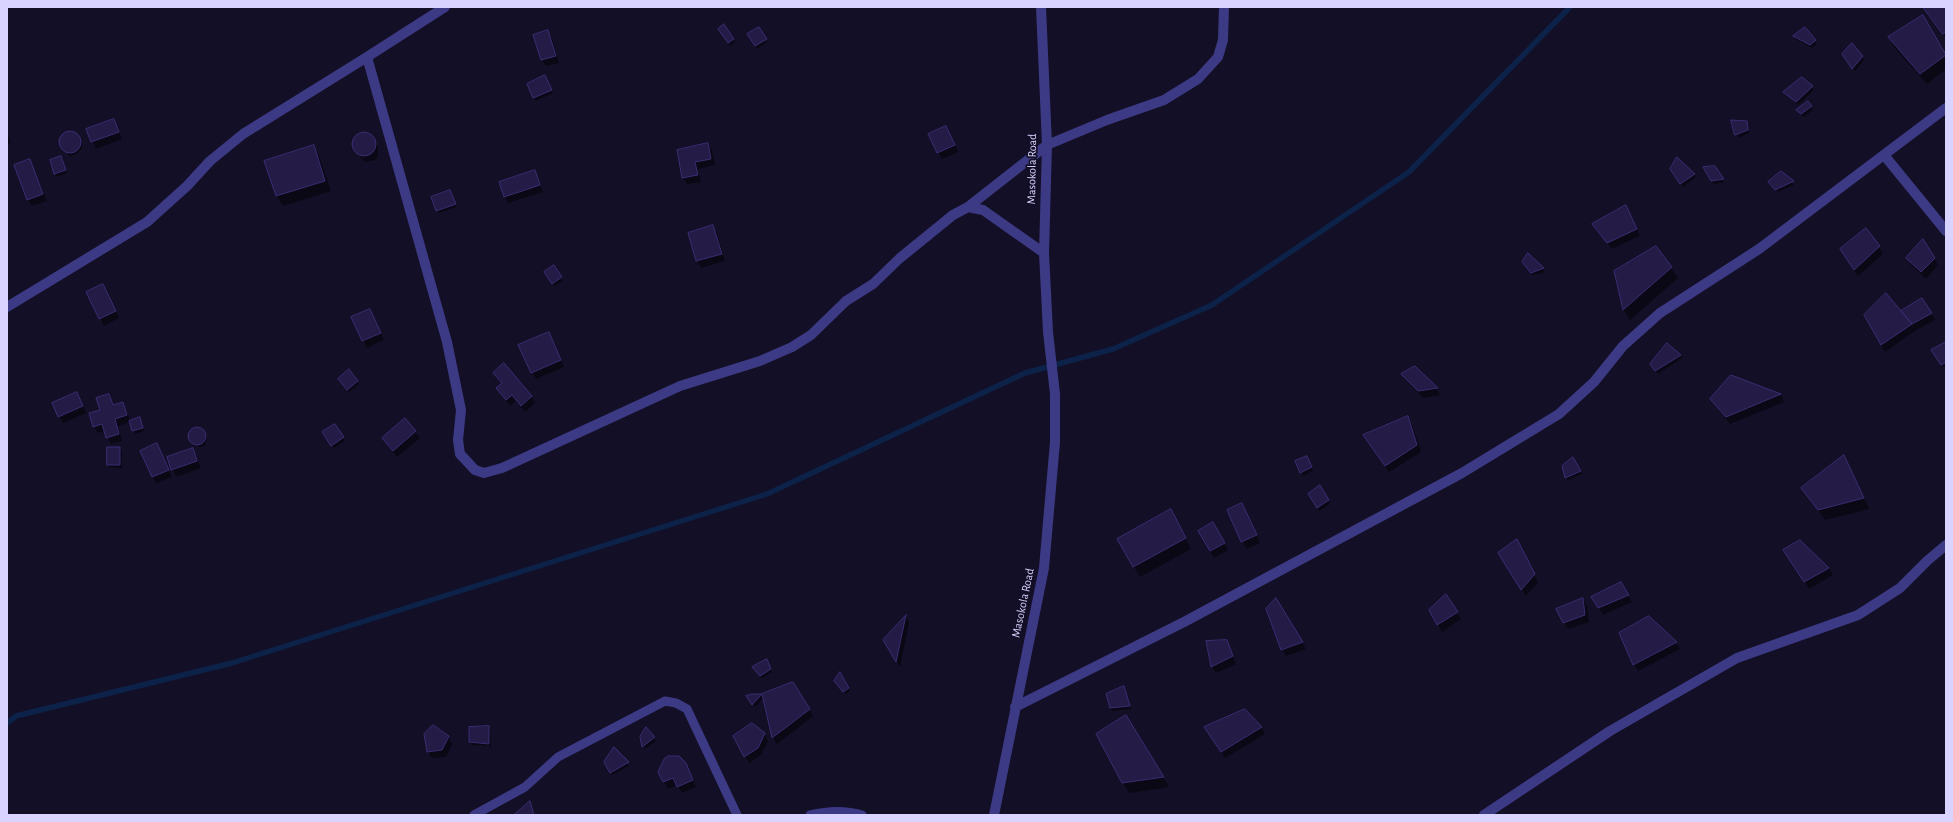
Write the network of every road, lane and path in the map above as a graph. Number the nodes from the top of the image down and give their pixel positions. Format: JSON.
{"nodes":[{"id":1,"x":445,"y":7,"type":"edge"},
{"id":2,"x":1041,"y":7,"type":"edge"},
{"id":3,"x":1224,"y":7,"type":"edge"},
{"id":4,"x":367,"y":58,"type":"junction"},
{"id":5,"x":1946,"y":108,"type":"edge"},
{"id":6,"x":1047,"y":145,"type":"junction"},
{"id":7,"x":1884,"y":155,"type":"junction"},
{"id":8,"x":968,"y":207,"type":"junction"},
{"id":9,"x":1946,"y":231,"type":"edge"},
{"id":10,"x":1044,"y":253,"type":"junction"},
{"id":11,"x":7,"y":307,"type":"edge"},
{"id":12,"x":1946,"y":545,"type":"edge"},
{"id":13,"x":1015,"y":707,"type":"junction"},
{"id":14,"x":474,"y":815,"type":"edge"},
{"id":15,"x":737,"y":815,"type":"edge"},
{"id":16,"x":810,"y":815,"type":"edge"},
{"id":17,"x":862,"y":815,"type":"edge"},
{"id":18,"x":994,"y":815,"type":"edge"},
{"id":19,"x":1484,"y":815,"type":"edge"}],
"edges":[{"from":1,"to":4,"type":"street"},
{"from":2,"to":6,"type":"street","name":"Masokola Road"},
{"from":3,"to":6,"type":"street"},
{"from":4,"to":8,"type":"street"},
{"from":4,"to":11,"type":"street"},
{"from":5,"to":7,"type":"street"},
{"from":6,"to":8,"type":"street"},
{"from":6,"to":10,"type":"street","name":"Masokola Road"},
{"from":7,"to":9,"type":"street"},
{"from":7,"to":13,"type":"street"},
{"from":8,"to":10,"type":"street"},
{"from":10,"to":13,"type":"street","name":"Masokola Road"},
{"from":12,"to":19,"type":"street"},
{"from":13,"to":18,"type":"street","name":"Masokola Road"},
{"from":14,"to":15,"type":"lane"},
{"from":16,"to":17,"type":"lane"}]}
